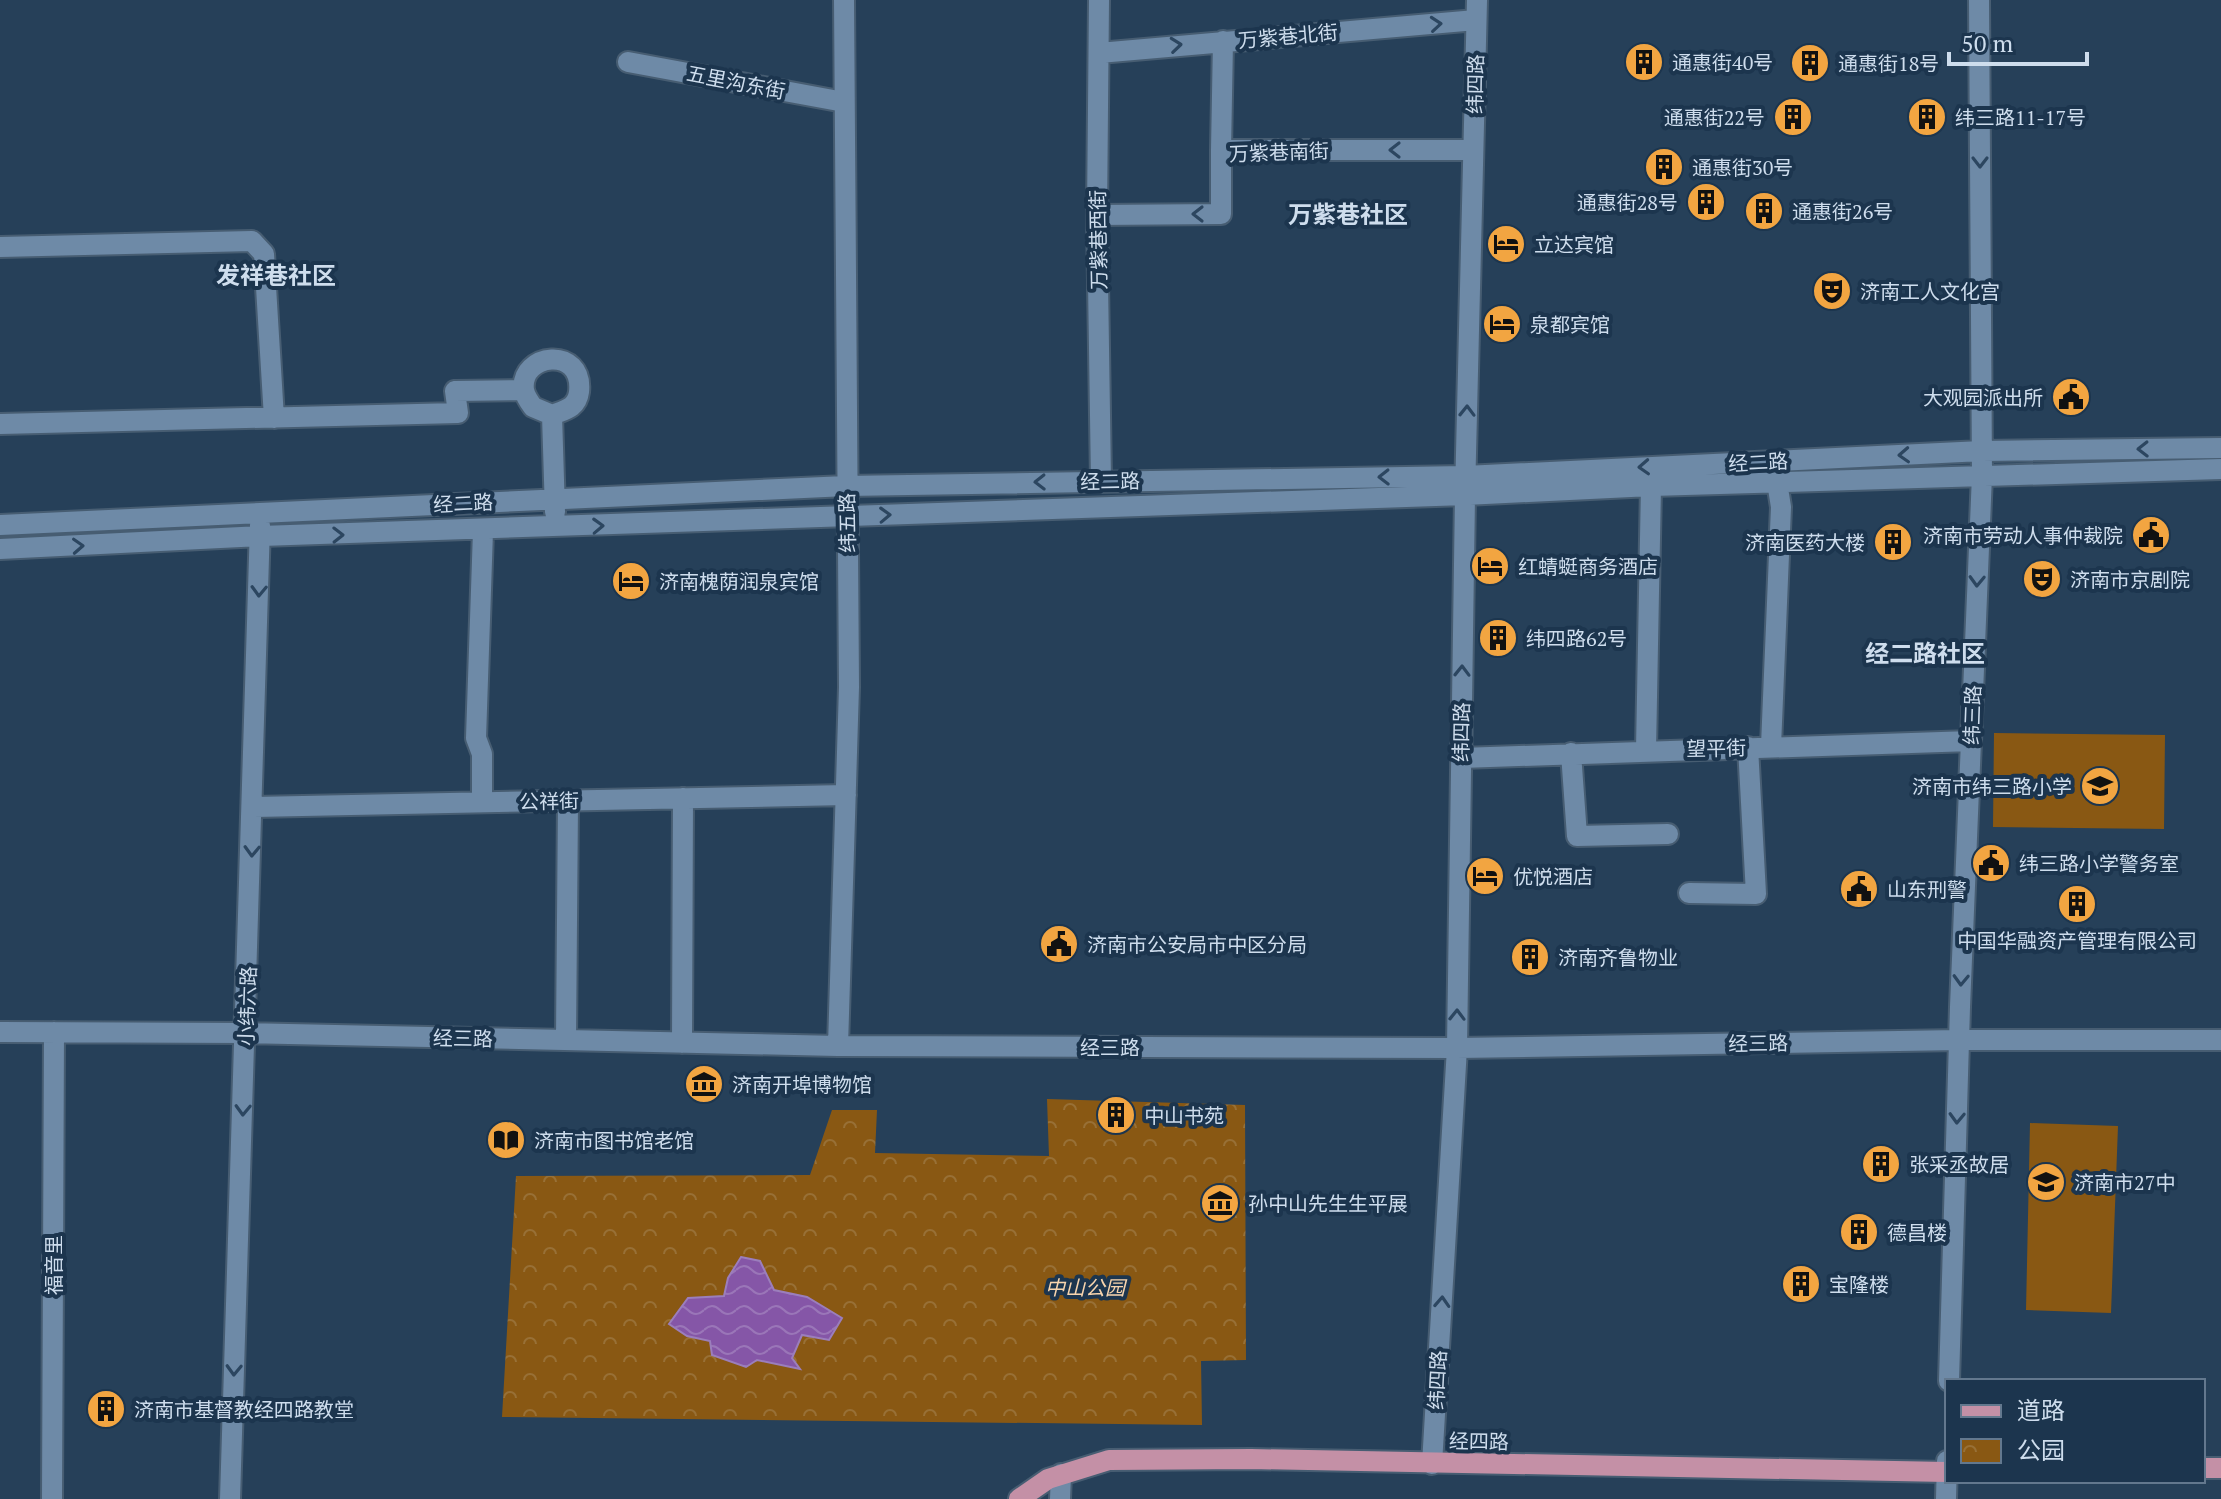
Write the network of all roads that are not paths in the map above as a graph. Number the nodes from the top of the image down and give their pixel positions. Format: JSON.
{"nodes":[{"id":1,"x":844,"y":0,"type":"edge"},
{"id":2,"x":1099,"y":0,"type":"edge"},
{"id":3,"x":1979,"y":0,"type":"edge"},
{"id":4,"x":1477,"y":10,"type":"edge"},
{"id":5,"x":1223,"y":41,"type":"junction"},
{"id":6,"x":1099,"y":53,"type":"junction"},
{"id":7,"x":628,"y":62,"type":"dead end"},
{"id":8,"x":844,"y":102,"type":"junction"},
{"id":9,"x":1221,"y":150,"type":"junction"},
{"id":10,"x":1473,"y":150,"type":"junction"},
{"id":11,"x":1097,"y":215,"type":"junction"},
{"id":12,"x":0,"y":247,"type":"edge"},
{"id":13,"x":524,"y":390,"type":"junction"},
{"id":14,"x":552,"y":415,"type":"junction"},
{"id":15,"x":274,"y":418,"type":"junction"},
{"id":16,"x":0,"y":424,"type":"edge"},
{"id":17,"x":2221,"y":448,"type":"edge"},
{"id":18,"x":1982,"y":451,"type":"junction"},
{"id":19,"x":2221,"y":469,"type":"edge"},
{"id":20,"x":1982,"y":475,"type":"junction"},
{"id":21,"x":1101,"y":481,"type":"junction"},
{"id":22,"x":1777,"y":482,"type":"junction"},
{"id":23,"x":846,"y":486,"type":"junction"},
{"id":24,"x":1465,"y":486,"type":"junction"},
{"id":25,"x":1651,"y":486,"type":"junction"},
{"id":26,"x":554,"y":499,"type":"junction"},
{"id":27,"x":260,"y":513,"type":"junction"},
{"id":28,"x":846,"y":517,"type":"junction"},
{"id":29,"x":0,"y":525,"type":"edge"},
{"id":30,"x":555,"y":528,"type":"junction"},
{"id":31,"x":483,"y":531,"type":"junction"},
{"id":32,"x":261,"y":536,"type":"junction"},
{"id":33,"x":0,"y":549,"type":"edge"},
{"id":34,"x":1971,"y":741,"type":"junction"},
{"id":35,"x":1771,"y":746,"type":"junction"},
{"id":36,"x":1748,"y":747,"type":"junction"},
{"id":37,"x":1646,"y":750,"type":"junction"},
{"id":38,"x":1571,"y":753,"type":"junction"},
{"id":39,"x":1461,"y":758,"type":"junction"},
{"id":40,"x":846,"y":795,"type":"junction"},
{"id":41,"x":683,"y":798,"type":"junction"},
{"id":42,"x":482,"y":801,"type":"junction"},
{"id":43,"x":568,"y":801,"type":"junction"},
{"id":44,"x":253,"y":807,"type":"junction"},
{"id":45,"x":1668,"y":834,"type":"dead end"},
{"id":46,"x":1689,"y":893,"type":"dead end"},
{"id":47,"x":0,"y":1032,"type":"edge"},
{"id":48,"x":54,"y":1032,"type":"junction"},
{"id":49,"x":246,"y":1033,"type":"junction"},
{"id":50,"x":566,"y":1040,"type":"junction"},
{"id":51,"x":1959,"y":1040,"type":"junction"},
{"id":52,"x":2221,"y":1040,"type":"edge"},
{"id":53,"x":682,"y":1043,"type":"junction"},
{"id":54,"x":838,"y":1046,"type":"junction"},
{"id":55,"x":1457,"y":1048,"type":"junction"},
{"id":56,"x":1949,"y":1379,"type":"edge"},
{"id":57,"x":1432,"y":1464,"type":"junction"},
{"id":58,"x":1945,"y":1472,"type":"edge"},
{"id":59,"x":1061,"y":1474,"type":"junction"},
{"id":60,"x":52,"y":1499,"type":"edge"},
{"id":61,"x":230,"y":1499,"type":"edge"},
{"id":62,"x":1019,"y":1499,"type":"edge"},
{"id":63,"x":1060,"y":1499,"type":"edge"}],
"edges":[{"from":1,"to":8,"type":"street","name":"纬五路"},
{"from":2,"to":6,"type":"street","name":"万紫巷西街"},
{"from":3,"to":18,"type":"street","name":"纬三路","one_way":true},
{"from":5,"to":4,"type":"street","name":"万紫巷北街","one_way":true},
{"from":4,"to":10,"type":"street","name":"纬四路"},
{"from":6,"to":5,"type":"street","name":"万紫巷北街","one_way":true},
{"from":5,"to":9,"type":"street"},
{"from":6,"to":11,"type":"street","name":"万紫巷西街"},
{"from":7,"to":8,"type":"street","name":"五里沟东街"},
{"from":8,"to":23,"type":"street","name":"纬五路"},
{"from":10,"to":9,"type":"street","name":"万紫巷南街","one_way":true},
{"from":9,"to":11,"type":"street","name":"万紫巷南街","one_way":true},
{"from":24,"to":10,"type":"street","name":"纬四路","one_way":true},
{"from":11,"to":21,"type":"street","name":"万紫巷西街"},
{"from":12,"to":15,"type":"street"},
{"from":13,"to":14,"type":"street"},
{"from":13,"to":14,"type":"street"},
{"from":13,"to":15,"type":"street"},
{"from":14,"to":26,"type":"street"},
{"from":15,"to":16,"type":"street"},
{"from":17,"to":18,"type":"street","name":"经二路","one_way":true},
{"from":18,"to":20,"type":"street","name":"纬三路"},
{"from":18,"to":24,"type":"street","name":"经二路","one_way":true},
{"from":19,"to":20,"type":"street","name":"经二路"},
{"from":20,"to":22,"type":"street","name":"经二路"},
{"from":20,"to":34,"type":"street","name":"纬三路","one_way":true},
{"from":21,"to":23,"type":"street","name":"经二路","one_way":true},
{"from":24,"to":21,"type":"street","name":"经二路","one_way":true},
{"from":22,"to":25,"type":"street","name":"经二路"},
{"from":22,"to":35,"type":"street"},
{"from":23,"to":26,"type":"street","name":"经二路"},
{"from":23,"to":28,"type":"street","name":"纬五路"},
{"from":24,"to":25,"type":"street","name":"经二路"},
{"from":28,"to":24,"type":"street","name":"经二路","one_way":true},
{"from":39,"to":24,"type":"street","name":"纬四路","one_way":true},
{"from":25,"to":37,"type":"street"},
{"from":26,"to":27,"type":"street","name":"经二路"},
{"from":26,"to":30,"type":"street"},
{"from":27,"to":29,"type":"street","name":"经二路"},
{"from":27,"to":32,"type":"street","name":"小纬六路"},
{"from":30,"to":28,"type":"street","name":"经二路","one_way":true},
{"from":28,"to":40,"type":"street","name":"纬五路"},
{"from":30,"to":31,"type":"street","name":"经二路"},
{"from":32,"to":31,"type":"street","name":"经二路","one_way":true},
{"from":31,"to":42,"type":"street"},
{"from":33,"to":32,"type":"street","name":"经二路","one_way":true},
{"from":32,"to":44,"type":"street","name":"小纬六路","one_way":true},
{"from":34,"to":35,"type":"street","name":"望平街"},
{"from":34,"to":51,"type":"street","name":"纬三路","one_way":true},
{"from":35,"to":36,"type":"street","name":"望平街"},
{"from":36,"to":37,"type":"street","name":"望平街"},
{"from":36,"to":46,"type":"street"},
{"from":37,"to":38,"type":"street","name":"望平街"},
{"from":38,"to":39,"type":"street","name":"望平街"},
{"from":38,"to":45,"type":"street"},
{"from":55,"to":39,"type":"street","name":"纬四路","one_way":true},
{"from":40,"to":41,"type":"street","name":"公祥街"},
{"from":40,"to":54,"type":"street","name":"纬五路"},
{"from":41,"to":43,"type":"street","name":"公祥街"},
{"from":41,"to":53,"type":"street"},
{"from":42,"to":43,"type":"street","name":"公祥街"},
{"from":42,"to":44,"type":"street","name":"公祥街"},
{"from":43,"to":50,"type":"street"},
{"from":44,"to":49,"type":"street","name":"小纬六路","one_way":true},
{"from":47,"to":48,"type":"street","name":"经三路"},
{"from":48,"to":49,"type":"street","name":"经三路"},
{"from":48,"to":60,"type":"street","name":"福音里"},
{"from":49,"to":50,"type":"street","name":"经三路"},
{"from":49,"to":61,"type":"street","name":"小纬六路","one_way":true},
{"from":50,"to":53,"type":"street","name":"经三路"},
{"from":51,"to":52,"type":"street","name":"经三路"},
{"from":51,"to":55,"type":"street","name":"经三路"},
{"from":51,"to":56,"type":"street","name":"纬三路","one_way":true},
{"from":53,"to":54,"type":"street","name":"经三路"},
{"from":54,"to":55,"type":"street","name":"经三路"},
{"from":57,"to":55,"type":"street","name":"纬四路","one_way":true},
{"from":57,"to":58,"type":"main road","name":"经四路"},
{"from":57,"to":59,"type":"main road","name":"经四路"},
{"from":59,"to":62,"type":"main road","name":"经四路"},
{"from":59,"to":63,"type":"street"}]}
